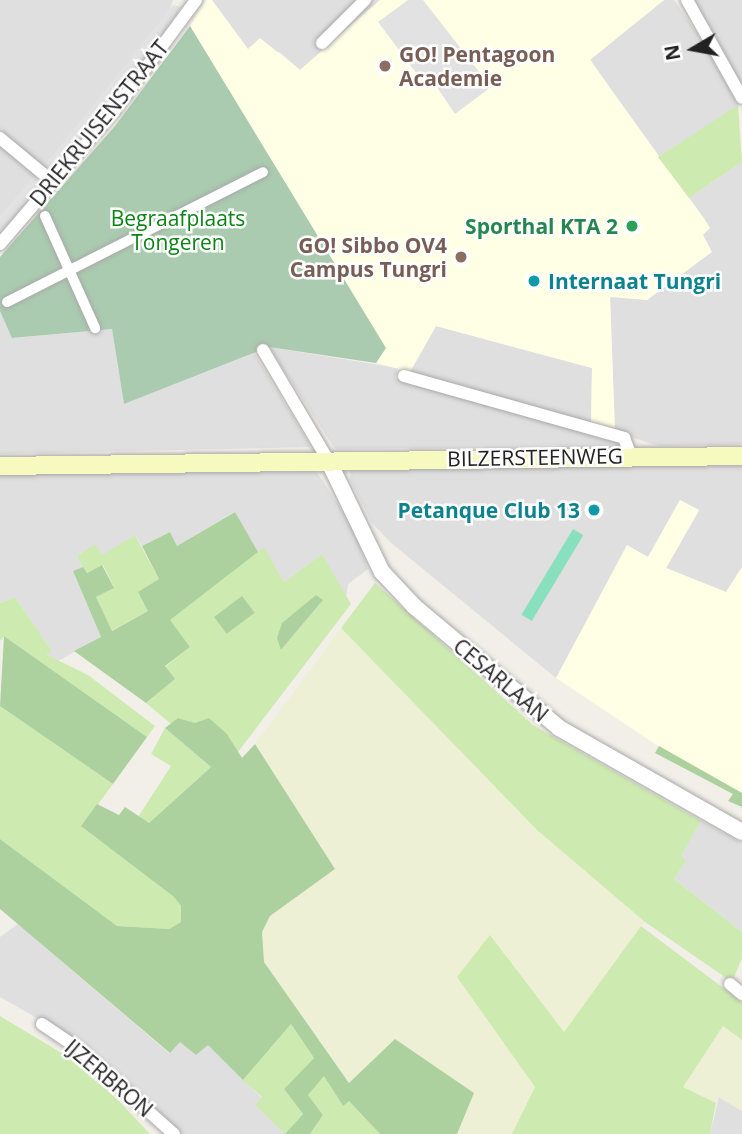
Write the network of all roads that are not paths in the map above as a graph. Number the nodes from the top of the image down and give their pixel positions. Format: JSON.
{"nodes":[{"id":1,"x":365,"y":0,"type":"edge"},
{"id":2,"x":687,"y":0,"type":"edge"},
{"id":3,"x":193,"y":1,"type":"edge"},
{"id":4,"x":322,"y":43,"type":"dead end"},
{"id":5,"x":742,"y":98,"type":"edge"},
{"id":6,"x":0,"y":138,"type":"edge"},
{"id":7,"x":264,"y":172,"type":"dead end"},
{"id":8,"x":53,"y":182,"type":"junction"},
{"id":9,"x":45,"y":216,"type":"dead end"},
{"id":10,"x":0,"y":244,"type":"edge"},
{"id":11,"x":69,"y":270,"type":"junction"},
{"id":12,"x":7,"y":302,"type":"dead end"},
{"id":13,"x":95,"y":328,"type":"dead end"},
{"id":14,"x":263,"y":350,"type":"dead end"},
{"id":15,"x":404,"y":376,"type":"dead end"},
{"id":16,"x":631,"y":456,"type":"junction"},
{"id":17,"x":742,"y":456,"type":"edge"},
{"id":18,"x":328,"y":460,"type":"junction"},
{"id":19,"x":0,"y":466,"type":"edge"},
{"id":20,"x":742,"y":832,"type":"edge"},
{"id":21,"x":730,"y":984,"type":"dead end"},
{"id":22,"x":742,"y":994,"type":"edge"},
{"id":23,"x":41,"y":1024,"type":"dead end"},
{"id":24,"x":174,"y":1134,"type":"edge"}],
"edges":[{"from":1,"to":4,"type":"street"},
{"from":2,"to":5,"type":"street"},
{"from":3,"to":8,"type":"street","name":"DRIEKRUISENSTRAAT"},
{"from":6,"to":8,"type":"street"},
{"from":7,"to":11,"type":"street"},
{"from":8,"to":10,"type":"street","name":"DRIEKRUISENSTRAAT"},
{"from":9,"to":11,"type":"street"},
{"from":11,"to":12,"type":"street"},
{"from":11,"to":13,"type":"street"},
{"from":14,"to":18,"type":"street"},
{"from":15,"to":16,"type":"street"},
{"from":16,"to":17,"type":"main road","name":"BILZERSTEENWEG"},
{"from":16,"to":18,"type":"main road","name":"BILZERSTEENWEG"},
{"from":18,"to":19,"type":"main road","name":"BILZERSTEENWEG"},
{"from":18,"to":20,"type":"street","name":"CESARLAAN"},
{"from":21,"to":22,"type":"street"},
{"from":23,"to":24,"type":"street","name":"IJZERBRON"}]}
